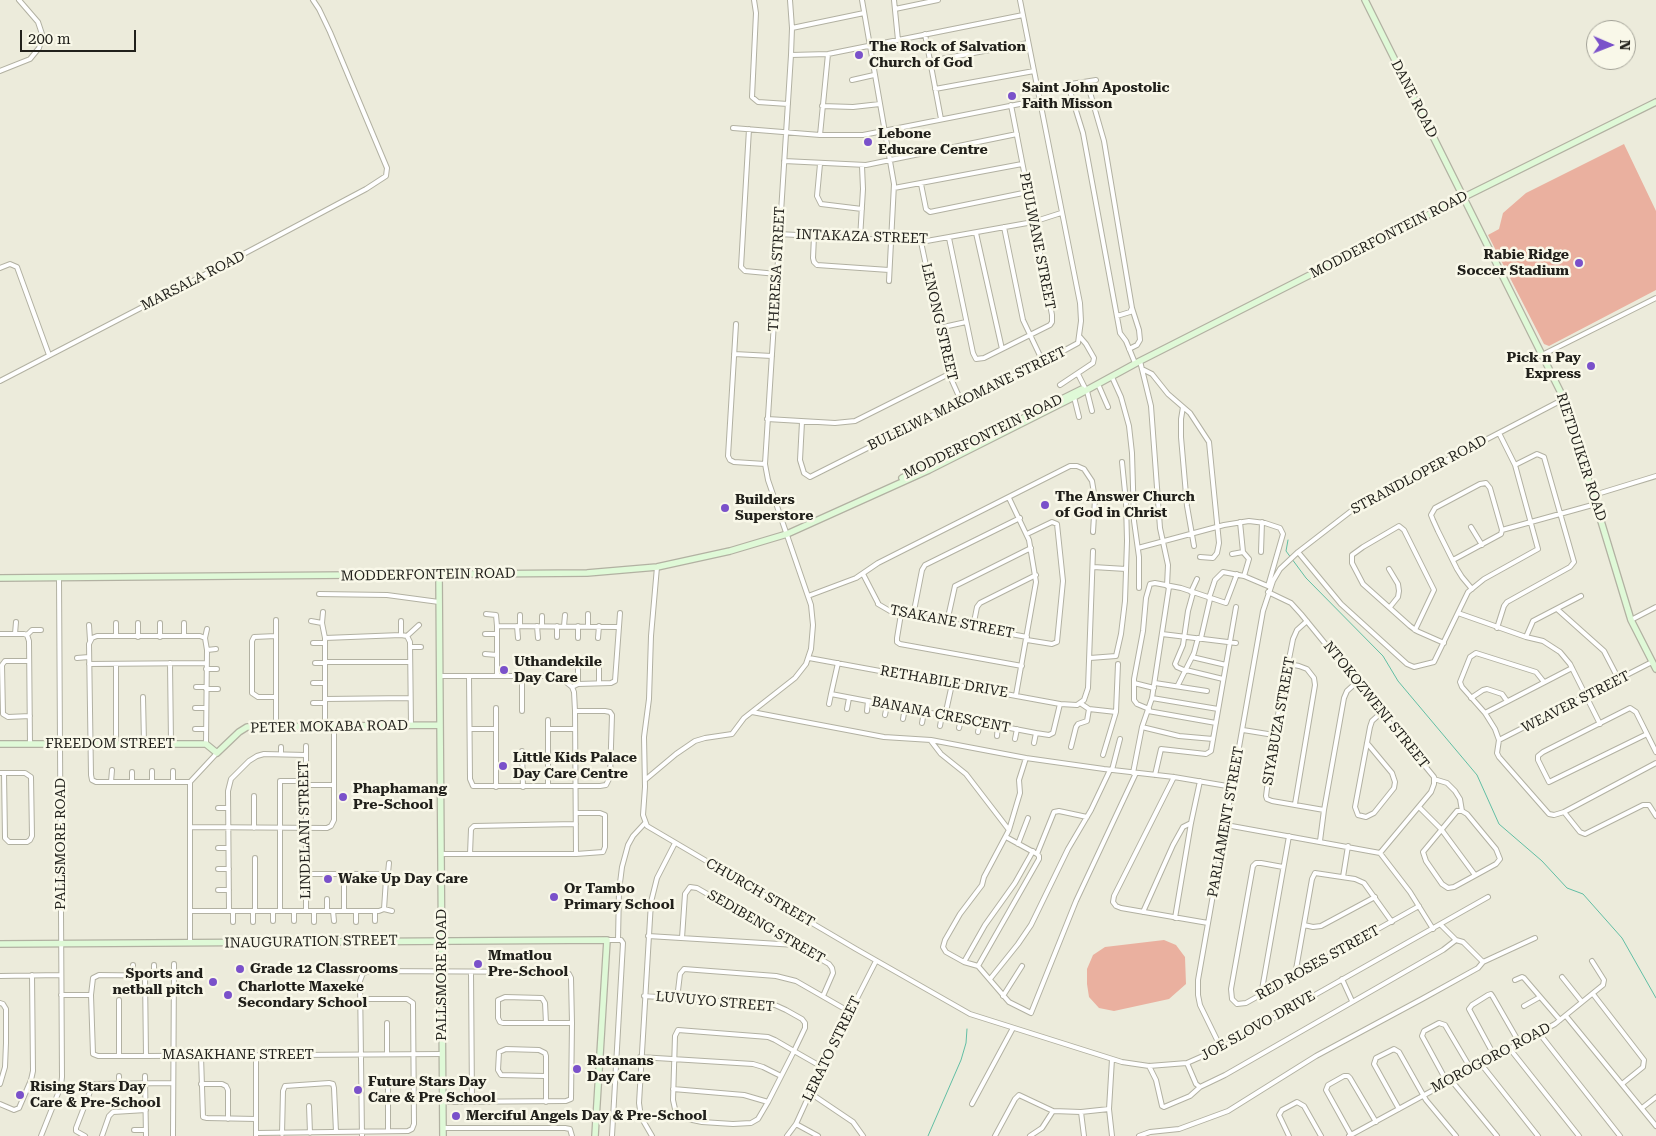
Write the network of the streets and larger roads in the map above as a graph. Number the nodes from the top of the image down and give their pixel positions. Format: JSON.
{"nodes":[{"id":1,"x":19,"y":0,"type":"edge"},
{"id":2,"x":313,"y":0,"type":"edge"},
{"id":3,"x":754,"y":0,"type":"edge"},
{"id":4,"x":790,"y":0,"type":"edge"},
{"id":5,"x":862,"y":0,"type":"edge"},
{"id":6,"x":894,"y":0,"type":"edge"},
{"id":7,"x":938,"y":0,"type":"edge"},
{"id":8,"x":1020,"y":0,"type":"edge"},
{"id":9,"x":1365,"y":0,"type":"edge"},
{"id":10,"x":895,"y":9,"type":"junction"},
{"id":11,"x":864,"y":13,"type":"junction"},
{"id":12,"x":1023,"y":15,"type":"junction"},
{"id":13,"x":792,"y":28,"type":"junction"},
{"id":14,"x":925,"y":34,"type":"junction"},
{"id":15,"x":898,"y":40,"type":"junction"},
{"id":16,"x":1028,"y":43,"type":"junction"},
{"id":17,"x":870,"y":45,"type":"junction"},
{"id":18,"x":828,"y":54,"type":"junction"},
{"id":19,"x":791,"y":55,"type":"junction"},
{"id":20,"x":930,"y":61,"type":"junction"},
{"id":21,"x":0,"y":71,"type":"edge"},
{"id":22,"x":1034,"y":71,"type":"junction"},
{"id":23,"x":874,"y":75,"type":"junction"},
{"id":24,"x":852,"y":80,"type":"dead end"},
{"id":25,"x":1096,"y":80,"type":"dead end"},
{"id":26,"x":1087,"y":82,"type":"junction"},
{"id":27,"x":935,"y":89,"type":"junction"},
{"id":28,"x":1040,"y":100,"type":"junction"},
{"id":29,"x":1656,"y":102,"type":"edge"},
{"id":30,"x":788,"y":104,"type":"junction"},
{"id":31,"x":880,"y":104,"type":"junction"},
{"id":32,"x":822,"y":106,"type":"junction"},
{"id":33,"x":1011,"y":106,"type":"junction"},
{"id":34,"x":941,"y":119,"type":"junction"},
{"id":35,"x":733,"y":128,"type":"dead end"},
{"id":36,"x":749,"y":129,"type":"junction"},
{"id":37,"x":884,"y":131,"type":"junction"},
{"id":38,"x":786,"y":132,"type":"junction"},
{"id":39,"x":820,"y":134,"type":"junction"},
{"id":40,"x":1017,"y":134,"type":"junction"},
{"id":41,"x":784,"y":161,"type":"junction"},
{"id":42,"x":890,"y":161,"type":"junction"},
{"id":43,"x":820,"y":164,"type":"junction"},
{"id":44,"x":1022,"y":164,"type":"junction"},
{"id":45,"x":862,"y":166,"type":"junction"},
{"id":46,"x":921,"y":184,"type":"junction"},
{"id":47,"x":894,"y":188,"type":"junction"},
{"id":48,"x":1028,"y":192,"type":"junction"},
{"id":49,"x":1464,"y":197,"type":"junction"},
{"id":50,"x":862,"y":209,"type":"junction"},
{"id":51,"x":1061,"y":213,"type":"junction"},
{"id":52,"x":1033,"y":222,"type":"junction"},
{"id":53,"x":1004,"y":227,"type":"junction"},
{"id":54,"x":976,"y":232,"type":"junction"},
{"id":55,"x":779,"y":234,"type":"junction"},
{"id":56,"x":814,"y":236,"type":"junction"},
{"id":57,"x":949,"y":238,"type":"junction"},
{"id":58,"x":860,"y":239,"type":"junction"},
{"id":59,"x":891,"y":241,"type":"junction"},
{"id":60,"x":922,"y":242,"type":"junction"},
{"id":61,"x":0,"y":268,"type":"edge"},
{"id":62,"x":889,"y":270,"type":"junction"},
{"id":63,"x":777,"y":274,"type":"junction"},
{"id":64,"x":888,"y":281,"type":"dead end"},
{"id":65,"x":1656,"y":298,"type":"edge"},
{"id":66,"x":1132,"y":308,"type":"junction"},
{"id":67,"x":1117,"y":316,"type":"junction"},
{"id":68,"x":966,"y":322,"type":"junction"},
{"id":69,"x":736,"y":324,"type":"dead end"},
{"id":70,"x":939,"y":328,"type":"junction"},
{"id":71,"x":1030,"y":335,"type":"junction"},
{"id":72,"x":1080,"y":337,"type":"junction"},
{"id":73,"x":1002,"y":349,"type":"junction"},
{"id":74,"x":1129,"y":349,"type":"junction"},
{"id":75,"x":734,"y":354,"type":"junction"},
{"id":76,"x":49,"y":355,"type":"junction"},
{"id":77,"x":1542,"y":355,"type":"junction"},
{"id":78,"x":772,"y":356,"type":"junction"},
{"id":79,"x":1043,"y":362,"type":"junction"},
{"id":80,"x":1137,"y":362,"type":"junction"},
{"id":81,"x":1142,"y":369,"type":"junction"},
{"id":82,"x":1123,"y":370,"type":"junction"},
{"id":83,"x":949,"y":374,"type":"junction"},
{"id":84,"x":1078,"y":374,"type":"junction"},
{"id":85,"x":1112,"y":377,"type":"junction"},
{"id":86,"x":0,"y":381,"type":"edge"},
{"id":87,"x":1098,"y":384,"type":"junction"},
{"id":88,"x":1060,"y":385,"type":"dead end"},
{"id":89,"x":1086,"y":389,"type":"junction"},
{"id":90,"x":1074,"y":398,"type":"junction"},
{"id":91,"x":1564,"y":399,"type":"junction"},
{"id":92,"x":961,"y":401,"type":"junction"},
{"id":93,"x":1108,"y":407,"type":"dead end"},
{"id":94,"x":1183,"y":407,"type":"junction"},
{"id":95,"x":1092,"y":411,"type":"dead end"},
{"id":96,"x":1079,"y":417,"type":"dead end"},
{"id":97,"x":767,"y":419,"type":"junction"},
{"id":98,"x":802,"y":422,"type":"junction"},
{"id":99,"x":1499,"y":433,"type":"junction"},
{"id":100,"x":1122,"y":462,"type":"dead end"},
{"id":101,"x":765,"y":464,"type":"junction"},
{"id":102,"x":1515,"y":465,"type":"junction"},
{"id":103,"x":1656,"y":476,"type":"edge"},
{"id":104,"x":1594,"y":495,"type":"junction"},
{"id":105,"x":1009,"y":498,"type":"junction"},
{"id":106,"x":1596,"y":504,"type":"junction"},
{"id":107,"x":845,"y":508,"type":"junction"},
{"id":108,"x":1561,"y":514,"type":"junction"},
{"id":109,"x":1020,"y":518,"type":"junction"},
{"id":110,"x":1240,"y":522,"type":"junction"},
{"id":111,"x":1262,"y":522,"type":"junction"},
{"id":112,"x":1531,"y":522,"type":"junction"},
{"id":113,"x":1217,"y":527,"type":"junction"},
{"id":114,"x":1471,"y":527,"type":"dead end"},
{"id":115,"x":1502,"y":530,"type":"junction"},
{"id":116,"x":1093,"y":532,"type":"dead end"},
{"id":117,"x":1192,"y":533,"type":"junction"},
{"id":118,"x":787,"y":534,"type":"junction"},
{"id":119,"x":1027,"y":534,"type":"junction"},
{"id":120,"x":1163,"y":542,"type":"junction"},
{"id":121,"x":1482,"y":545,"type":"junction"},
{"id":122,"x":1194,"y":546,"type":"dead end"},
{"id":123,"x":1031,"y":548,"type":"junction"},
{"id":124,"x":1138,"y":548,"type":"junction"},
{"id":125,"x":1093,"y":551,"type":"dead end"},
{"id":126,"x":1243,"y":552,"type":"junction"},
{"id":127,"x":1261,"y":552,"type":"dead end"},
{"id":128,"x":1298,"y":552,"type":"junction"},
{"id":129,"x":1232,"y":554,"type":"dead end"},
{"id":130,"x":1200,"y":557,"type":"dead end"},
{"id":131,"x":1453,"y":560,"type":"junction"},
{"id":132,"x":658,"y":567,"type":"junction"},
{"id":133,"x":1093,"y":567,"type":"junction"},
{"id":134,"x":1126,"y":569,"type":"junction"},
{"id":135,"x":1389,"y":569,"type":"dead end"},
{"id":136,"x":439,"y":574,"type":"junction"},
{"id":137,"x":863,"y":574,"type":"junction"},
{"id":138,"x":1237,"y":574,"type":"junction"},
{"id":139,"x":1036,"y":575,"type":"junction"},
{"id":140,"x":1244,"y":576,"type":"junction"},
{"id":141,"x":0,"y":578,"type":"edge"},
{"id":142,"x":59,"y":578,"type":"junction"},
{"id":143,"x":1197,"y":578,"type":"dead end"},
{"id":144,"x":1168,"y":586,"type":"junction"},
{"id":145,"x":1269,"y":586,"type":"junction"},
{"id":146,"x":1140,"y":588,"type":"dead end"},
{"id":147,"x":1472,"y":589,"type":"junction"},
{"id":148,"x":1192,"y":592,"type":"junction"},
{"id":149,"x":1268,"y":592,"type":"junction"},
{"id":150,"x":319,"y":594,"type":"dead end"},
{"id":151,"x":808,"y":596,"type":"junction"},
{"id":152,"x":1581,"y":596,"type":"dead end"},
{"id":153,"x":1209,"y":599,"type":"junction"},
{"id":154,"x":440,"y":602,"type":"junction"},
{"id":155,"x":1236,"y":607,"type":"dead end"},
{"id":156,"x":1390,"y":607,"type":"junction"},
{"id":157,"x":1656,"y":607,"type":"edge"},
{"id":158,"x":1557,"y":609,"type":"junction"},
{"id":159,"x":323,"y":612,"type":"dead end"},
{"id":160,"x":620,"y":613,"type":"dead end"},
{"id":161,"x":1458,"y":613,"type":"junction"},
{"id":162,"x":486,"y":614,"type":"dead end"},
{"id":163,"x":588,"y":614,"type":"dead end"},
{"id":164,"x":901,"y":614,"type":"junction"},
{"id":165,"x":520,"y":615,"type":"dead end"},
{"id":166,"x":565,"y":615,"type":"dead end"},
{"id":167,"x":542,"y":616,"type":"dead end"},
{"id":168,"x":913,"y":616,"type":"junction"},
{"id":169,"x":276,"y":620,"type":"dead end"},
{"id":170,"x":1307,"y":620,"type":"junction"},
{"id":171,"x":1631,"y":620,"type":"junction"},
{"id":172,"x":311,"y":621,"type":"dead end"},
{"id":173,"x":16,"y":622,"type":"dead end"},
{"id":174,"x":401,"y":622,"type":"dead end"},
{"id":175,"x":947,"y":622,"type":"junction"},
{"id":176,"x":116,"y":623,"type":"dead end"},
{"id":177,"x":138,"y":623,"type":"dead end"},
{"id":178,"x":160,"y":623,"type":"dead end"},
{"id":179,"x":184,"y":623,"type":"dead end"},
{"id":180,"x":322,"y":623,"type":"junction"},
{"id":181,"x":89,"y":625,"type":"dead end"},
{"id":182,"x":419,"y":625,"type":"dead end"},
{"id":183,"x":497,"y":626,"type":"junction"},
{"id":184,"x":518,"y":626,"type":"junction"},
{"id":185,"x":540,"y":626,"type":"junction"},
{"id":186,"x":557,"y":626,"type":"junction"},
{"id":187,"x":564,"y":626,"type":"junction"},
{"id":188,"x":578,"y":626,"type":"junction"},
{"id":189,"x":588,"y":626,"type":"junction"},
{"id":190,"x":599,"y":626,"type":"junction"},
{"id":191,"x":619,"y":627,"type":"junction"},
{"id":192,"x":973,"y":627,"type":"junction"},
{"id":193,"x":1497,"y":628,"type":"junction"},
{"id":194,"x":207,"y":629,"type":"dead end"},
{"id":195,"x":41,"y":630,"type":"dead end"},
{"id":196,"x":1416,"y":630,"type":"junction"},
{"id":197,"x":0,"y":634,"type":"edge"},
{"id":198,"x":15,"y":634,"type":"junction"},
{"id":199,"x":485,"y":634,"type":"dead end"},
{"id":200,"x":497,"y":634,"type":"junction"},
{"id":201,"x":1162,"y":634,"type":"junction"},
{"id":202,"x":27,"y":635,"type":"junction"},
{"id":203,"x":401,"y":635,"type":"junction"},
{"id":204,"x":116,"y":636,"type":"junction"},
{"id":205,"x":184,"y":636,"type":"junction"},
{"id":206,"x":276,"y":636,"type":"junction"},
{"id":207,"x":407,"y":636,"type":"junction"},
{"id":208,"x":1184,"y":636,"type":"junction"},
{"id":209,"x":138,"y":637,"type":"junction"},
{"id":210,"x":160,"y":637,"type":"junction"},
{"id":211,"x":557,"y":637,"type":"dead end"},
{"id":212,"x":1526,"y":637,"type":"junction"},
{"id":213,"x":205,"y":638,"type":"junction"},
{"id":214,"x":325,"y":638,"type":"junction"},
{"id":215,"x":518,"y":638,"type":"dead end"},
{"id":216,"x":538,"y":638,"type":"dead end"},
{"id":217,"x":578,"y":638,"type":"dead end"},
{"id":218,"x":598,"y":638,"type":"dead end"},
{"id":219,"x":1027,"y":638,"type":"junction"},
{"id":220,"x":1199,"y":638,"type":"junction"},
{"id":221,"x":90,"y":640,"type":"junction"},
{"id":222,"x":1231,"y":642,"type":"junction"},
{"id":223,"x":313,"y":643,"type":"dead end"},
{"id":224,"x":324,"y":643,"type":"junction"},
{"id":225,"x":1236,"y":643,"type":"dead end"},
{"id":226,"x":1444,"y":643,"type":"junction"},
{"id":227,"x":410,"y":647,"type":"junction"},
{"id":228,"x":421,"y":647,"type":"dead end"},
{"id":229,"x":216,"y":649,"type":"dead end"},
{"id":230,"x":206,"y":650,"type":"junction"},
{"id":231,"x":485,"y":654,"type":"dead end"},
{"id":232,"x":497,"y":655,"type":"junction"},
{"id":233,"x":89,"y":657,"type":"junction"},
{"id":234,"x":1192,"y":657,"type":"junction"},
{"id":235,"x":77,"y":658,"type":"dead end"},
{"id":236,"x":809,"y":658,"type":"junction"},
{"id":237,"x":1090,"y":658,"type":"junction"},
{"id":238,"x":30,"y":661,"type":"junction"},
{"id":239,"x":324,"y":662,"type":"junction"},
{"id":240,"x":410,"y":662,"type":"junction"},
{"id":241,"x":1652,"y":662,"type":"junction"},
{"id":242,"x":170,"y":663,"type":"junction"},
{"id":243,"x":206,"y":663,"type":"junction"},
{"id":244,"x":315,"y":663,"type":"dead end"},
{"id":245,"x":838,"y":663,"type":"junction"},
{"id":246,"x":89,"y":664,"type":"junction"},
{"id":247,"x":116,"y":664,"type":"junction"},
{"id":248,"x":578,"y":664,"type":"dead end"},
{"id":249,"x":600,"y":664,"type":"dead end"},
{"id":250,"x":1118,"y":664,"type":"dead end"},
{"id":251,"x":1289,"y":664,"type":"junction"},
{"id":252,"x":1226,"y":665,"type":"junction"},
{"id":253,"x":1022,"y":666,"type":"junction"},
{"id":254,"x":1572,"y":668,"type":"junction"},
{"id":255,"x":206,"y":669,"type":"junction"},
{"id":256,"x":218,"y":669,"type":"dead end"},
{"id":257,"x":1656,"y":669,"type":"edge"},
{"id":258,"x":1186,"y":670,"type":"junction"},
{"id":259,"x":440,"y":676,"type":"junction"},
{"id":260,"x":469,"y":676,"type":"junction"},
{"id":261,"x":497,"y":676,"type":"junction"},
{"id":262,"x":522,"y":676,"type":"junction"},
{"id":263,"x":1223,"y":679,"type":"junction"},
{"id":264,"x":1619,"y":680,"type":"junction"},
{"id":265,"x":1357,"y":682,"type":"junction"},
{"id":266,"x":1544,"y":682,"type":"junction"},
{"id":267,"x":313,"y":683,"type":"dead end"},
{"id":268,"x":324,"y":683,"type":"junction"},
{"id":269,"x":1134,"y":683,"type":"junction"},
{"id":270,"x":578,"y":684,"type":"junction"},
{"id":271,"x":599,"y":684,"type":"junction"},
{"id":272,"x":952,"y":684,"type":"junction"},
{"id":273,"x":1155,"y":685,"type":"junction"},
{"id":274,"x":1178,"y":685,"type":"junction"},
{"id":275,"x":196,"y":687,"type":"dead end"},
{"id":276,"x":572,"y":687,"type":"junction"},
{"id":277,"x":206,"y":688,"type":"junction"},
{"id":278,"x":218,"y":689,"type":"dead end"},
{"id":279,"x":1207,"y":691,"type":"dead end"},
{"id":280,"x":831,"y":694,"type":"junction"},
{"id":281,"x":1016,"y":695,"type":"junction"},
{"id":282,"x":1586,"y":696,"type":"junction"},
{"id":283,"x":143,"y":697,"type":"dead end"},
{"id":284,"x":276,"y":697,"type":"junction"},
{"id":285,"x":410,"y":698,"type":"junction"},
{"id":286,"x":849,"y":698,"type":"junction"},
{"id":287,"x":1152,"y":698,"type":"junction"},
{"id":288,"x":1472,"y":698,"type":"junction"},
{"id":289,"x":325,"y":701,"type":"junction"},
{"id":290,"x":868,"y":701,"type":"junction"},
{"id":291,"x":1507,"y":701,"type":"junction"},
{"id":292,"x":313,"y":703,"type":"dead end"},
{"id":293,"x":829,"y":704,"type":"dead end"},
{"id":294,"x":1060,"y":704,"type":"junction"},
{"id":295,"x":1080,"y":704,"type":"junction"},
{"id":296,"x":887,"y":705,"type":"junction"},
{"id":297,"x":195,"y":708,"type":"dead end"},
{"id":298,"x":206,"y":708,"type":"junction"},
{"id":299,"x":496,"y":708,"type":"dead end"},
{"id":300,"x":847,"y":708,"type":"dead end"},
{"id":301,"x":905,"y":708,"type":"junction"},
{"id":302,"x":1089,"y":709,"type":"junction"},
{"id":303,"x":1218,"y":709,"type":"junction"},
{"id":304,"x":1148,"y":710,"type":"junction"},
{"id":305,"x":522,"y":711,"type":"dead end"},
{"id":306,"x":575,"y":711,"type":"junction"},
{"id":307,"x":866,"y":711,"type":"dead end"},
{"id":308,"x":752,"y":712,"type":"junction"},
{"id":309,"x":924,"y":712,"type":"junction"},
{"id":310,"x":1116,"y":712,"type":"junction"},
{"id":311,"x":1382,"y":712,"type":"junction"},
{"id":312,"x":1485,"y":713,"type":"junction"},
{"id":313,"x":885,"y":715,"type":"dead end"},
{"id":314,"x":944,"y":715,"type":"junction"},
{"id":315,"x":30,"y":716,"type":"junction"},
{"id":316,"x":961,"y":718,"type":"junction"},
{"id":317,"x":903,"y":719,"type":"dead end"},
{"id":318,"x":548,"y":720,"type":"dead end"},
{"id":319,"x":980,"y":722,"type":"junction"},
{"id":320,"x":922,"y":723,"type":"dead end"},
{"id":321,"x":1216,"y":723,"type":"junction"},
{"id":322,"x":1600,"y":724,"type":"junction"},
{"id":323,"x":440,"y":725,"type":"junction"},
{"id":324,"x":411,"y":726,"type":"junction"},
{"id":325,"x":940,"y":726,"type":"dead end"},
{"id":326,"x":998,"y":726,"type":"junction"},
{"id":327,"x":276,"y":727,"type":"junction"},
{"id":328,"x":324,"y":727,"type":"junction"},
{"id":329,"x":334,"y":727,"type":"junction"},
{"id":330,"x":1142,"y":727,"type":"junction"},
{"id":331,"x":959,"y":728,"type":"dead end"},
{"id":332,"x":195,"y":729,"type":"dead end"},
{"id":333,"x":206,"y":729,"type":"junction"},
{"id":334,"x":470,"y":729,"type":"junction"},
{"id":335,"x":496,"y":729,"type":"junction"},
{"id":336,"x":548,"y":729,"type":"junction"},
{"id":337,"x":575,"y":729,"type":"junction"},
{"id":338,"x":1017,"y":729,"type":"junction"},
{"id":339,"x":1243,"y":730,"type":"junction"},
{"id":340,"x":978,"y":732,"type":"dead end"},
{"id":341,"x":1036,"y":733,"type":"junction"},
{"id":342,"x":1647,"y":734,"type":"junction"},
{"id":343,"x":1274,"y":735,"type":"junction"},
{"id":344,"x":996,"y":736,"type":"dead end"},
{"id":345,"x":1120,"y":739,"type":"dead end"},
{"id":346,"x":1214,"y":739,"type":"junction"},
{"id":347,"x":930,"y":740,"type":"junction"},
{"id":348,"x":1015,"y":740,"type":"dead end"},
{"id":349,"x":1500,"y":740,"type":"junction"},
{"id":350,"x":144,"y":743,"type":"junction"},
{"id":351,"x":171,"y":743,"type":"junction"},
{"id":352,"x":1034,"y":743,"type":"dead end"},
{"id":353,"x":1367,"y":743,"type":"junction"},
{"id":354,"x":0,"y":744,"type":"edge"},
{"id":355,"x":30,"y":744,"type":"junction"},
{"id":356,"x":60,"y":744,"type":"junction"},
{"id":357,"x":91,"y":744,"type":"junction"},
{"id":358,"x":116,"y":744,"type":"junction"},
{"id":359,"x":206,"y":744,"type":"junction"},
{"id":360,"x":281,"y":746,"type":"dead end"},
{"id":361,"x":306,"y":746,"type":"dead end"},
{"id":362,"x":1071,"y":746,"type":"dead end"},
{"id":363,"x":522,"y":751,"type":"dead end"},
{"id":364,"x":1656,"y":752,"type":"edge"},
{"id":365,"x":217,"y":753,"type":"junction"},
{"id":366,"x":281,"y":754,"type":"junction"},
{"id":367,"x":306,"y":755,"type":"junction"},
{"id":368,"x":1103,"y":755,"type":"dead end"},
{"id":369,"x":1026,"y":758,"type":"junction"},
{"id":370,"x":1656,"y":763,"type":"edge"},
{"id":371,"x":112,"y":770,"type":"dead end"},
{"id":372,"x":173,"y":770,"type":"dead end"},
{"id":373,"x":1111,"y":770,"type":"junction"},
{"id":374,"x":152,"y":771,"type":"dead end"},
{"id":375,"x":132,"y":772,"type":"dead end"},
{"id":376,"x":2,"y":773,"type":"edge"},
{"id":377,"x":1135,"y":773,"type":"junction"},
{"id":378,"x":280,"y":774,"type":"dead end"},
{"id":379,"x":1155,"y":775,"type":"junction"},
{"id":380,"x":1174,"y":777,"type":"junction"},
{"id":381,"x":1434,"y":779,"type":"junction"},
{"id":382,"x":645,"y":780,"type":"junction"},
{"id":383,"x":1200,"y":781,"type":"junction"},
{"id":384,"x":111,"y":782,"type":"junction"},
{"id":385,"x":132,"y":782,"type":"junction"},
{"id":386,"x":152,"y":782,"type":"junction"},
{"id":387,"x":173,"y":782,"type":"junction"},
{"id":388,"x":190,"y":782,"type":"junction"},
{"id":389,"x":280,"y":782,"type":"junction"},
{"id":390,"x":306,"y":783,"type":"junction"},
{"id":391,"x":334,"y":785,"type":"junction"},
{"id":392,"x":548,"y":786,"type":"junction"},
{"id":393,"x":576,"y":786,"type":"junction"},
{"id":394,"x":496,"y":787,"type":"junction"},
{"id":395,"x":523,"y":787,"type":"junction"},
{"id":396,"x":1233,"y":787,"type":"junction"},
{"id":397,"x":254,"y":796,"type":"dead end"},
{"id":398,"x":1295,"y":804,"type":"junction"},
{"id":399,"x":1419,"y":807,"type":"junction"},
{"id":400,"x":218,"y":808,"type":"dead end"},
{"id":401,"x":228,"y":808,"type":"junction"},
{"id":402,"x":1324,"y":810,"type":"junction"},
{"id":403,"x":1462,"y":810,"type":"junction"},
{"id":404,"x":1564,"y":812,"type":"junction"},
{"id":405,"x":576,"y":813,"type":"junction"},
{"id":406,"x":1656,"y":816,"type":"edge"},
{"id":407,"x":1087,"y":817,"type":"junction"},
{"id":408,"x":1028,"y":818,"type":"dead end"},
{"id":409,"x":645,"y":823,"type":"junction"},
{"id":410,"x":1191,"y":823,"type":"junction"},
{"id":411,"x":576,"y":824,"type":"junction"},
{"id":412,"x":1226,"y":825,"type":"junction"},
{"id":413,"x":190,"y":827,"type":"junction"},
{"id":414,"x":228,"y":828,"type":"junction"},
{"id":415,"x":254,"y":828,"type":"junction"},
{"id":416,"x":280,"y":828,"type":"junction"},
{"id":417,"x":306,"y":828,"type":"junction"},
{"id":418,"x":1441,"y":829,"type":"junction"},
{"id":419,"x":1009,"y":830,"type":"junction"},
{"id":420,"x":1289,"y":836,"type":"junction"},
{"id":421,"x":1006,"y":837,"type":"junction"},
{"id":422,"x":1320,"y":841,"type":"junction"},
{"id":423,"x":675,"y":843,"type":"junction"},
{"id":424,"x":1018,"y":844,"type":"junction"},
{"id":425,"x":1348,"y":846,"type":"junction"},
{"id":426,"x":218,"y":848,"type":"dead end"},
{"id":427,"x":228,"y":848,"type":"junction"},
{"id":428,"x":1035,"y":852,"type":"junction"},
{"id":429,"x":1380,"y":853,"type":"junction"},
{"id":430,"x":442,"y":854,"type":"junction"},
{"id":431,"x":470,"y":854,"type":"junction"},
{"id":432,"x":576,"y":854,"type":"junction"},
{"id":433,"x":255,"y":858,"type":"dead end"},
{"id":434,"x":389,"y":863,"type":"dead end"},
{"id":435,"x":1283,"y":867,"type":"junction"},
{"id":436,"x":218,"y":869,"type":"dead end"},
{"id":437,"x":228,"y":869,"type":"junction"},
{"id":438,"x":307,"y":874,"type":"junction"},
{"id":439,"x":344,"y":874,"type":"junction"},
{"id":440,"x":1475,"y":875,"type":"junction"},
{"id":441,"x":385,"y":876,"type":"junction"},
{"id":442,"x":1343,"y":877,"type":"junction"},
{"id":443,"x":218,"y":890,"type":"dead end"},
{"id":444,"x":229,"y":890,"type":"junction"},
{"id":445,"x":1375,"y":897,"type":"junction"},
{"id":446,"x":1488,"y":897,"type":"dead end"},
{"id":447,"x":327,"y":899,"type":"dead end"},
{"id":448,"x":1419,"y":906,"type":"junction"},
{"id":449,"x":384,"y":909,"type":"junction"},
{"id":450,"x":392,"y":910,"type":"dead end"},
{"id":451,"x":190,"y":911,"type":"junction"},
{"id":452,"x":231,"y":911,"type":"junction"},
{"id":453,"x":254,"y":911,"type":"junction"},
{"id":454,"x":273,"y":911,"type":"junction"},
{"id":455,"x":280,"y":911,"type":"junction"},
{"id":456,"x":294,"y":911,"type":"junction"},
{"id":457,"x":306,"y":911,"type":"junction"},
{"id":458,"x":314,"y":911,"type":"junction"},
{"id":459,"x":327,"y":911,"type":"junction"},
{"id":460,"x":333,"y":911,"type":"junction"},
{"id":461,"x":344,"y":911,"type":"junction"},
{"id":462,"x":356,"y":911,"type":"junction"},
{"id":463,"x":375,"y":911,"type":"junction"},
{"id":464,"x":1143,"y":912,"type":"junction"},
{"id":465,"x":1175,"y":918,"type":"junction"},
{"id":466,"x":273,"y":921,"type":"dead end"},
{"id":467,"x":294,"y":921,"type":"dead end"},
{"id":468,"x":334,"y":921,"type":"dead end"},
{"id":469,"x":376,"y":921,"type":"dead end"},
{"id":470,"x":233,"y":922,"type":"dead end"},
{"id":471,"x":253,"y":922,"type":"dead end"},
{"id":472,"x":314,"y":922,"type":"dead end"},
{"id":473,"x":356,"y":922,"type":"dead end"},
{"id":474,"x":1392,"y":922,"type":"junction"},
{"id":475,"x":1208,"y":923,"type":"junction"},
{"id":476,"x":1304,"y":925,"type":"junction"},
{"id":477,"x":1441,"y":925,"type":"junction"},
{"id":478,"x":1433,"y":929,"type":"junction"},
{"id":479,"x":648,"y":936,"type":"junction"},
{"id":480,"x":682,"y":938,"type":"junction"},
{"id":481,"x":1536,"y":938,"type":"dead end"},
{"id":482,"x":442,"y":940,"type":"junction"},
{"id":483,"x":607,"y":940,"type":"junction"},
{"id":484,"x":620,"y":940,"type":"junction"},
{"id":485,"x":1456,"y":940,"type":"junction"},
{"id":486,"x":190,"y":943,"type":"junction"},
{"id":487,"x":0,"y":944,"type":"edge"},
{"id":488,"x":62,"y":944,"type":"junction"},
{"id":489,"x":796,"y":945,"type":"junction"},
{"id":490,"x":876,"y":960,"type":"junction"},
{"id":491,"x":1592,"y":961,"type":"dead end"},
{"id":492,"x":964,"y":962,"type":"junction"},
{"id":493,"x":1483,"y":962,"type":"junction"},
{"id":494,"x":174,"y":964,"type":"dead end"},
{"id":495,"x":133,"y":965,"type":"dead end"},
{"id":496,"x":154,"y":965,"type":"dead end"},
{"id":497,"x":978,"y":966,"type":"junction"},
{"id":498,"x":1022,"y":966,"type":"dead end"},
{"id":499,"x":442,"y":972,"type":"junction"},
{"id":500,"x":471,"y":972,"type":"junction"},
{"id":501,"x":32,"y":975,"type":"junction"},
{"id":502,"x":61,"y":975,"type":"junction"},
{"id":503,"x":133,"y":975,"type":"junction"},
{"id":504,"x":146,"y":975,"type":"junction"},
{"id":505,"x":154,"y":975,"type":"junction"},
{"id":506,"x":1295,"y":975,"type":"junction"},
{"id":507,"x":0,"y":976,"type":"edge"},
{"id":508,"x":174,"y":976,"type":"junction"},
{"id":509,"x":1562,"y":978,"type":"dead end"},
{"id":510,"x":990,"y":979,"type":"junction"},
{"id":511,"x":1342,"y":979,"type":"junction"},
{"id":512,"x":1515,"y":980,"type":"dead end"},
{"id":513,"x":1592,"y":994,"type":"junction"},
{"id":514,"x":62,"y":995,"type":"junction"},
{"id":515,"x":91,"y":995,"type":"junction"},
{"id":516,"x":1262,"y":995,"type":"junction"},
{"id":517,"x":644,"y":996,"type":"junction"},
{"id":518,"x":822,"y":996,"type":"junction"},
{"id":519,"x":1003,"y":996,"type":"junction"},
{"id":520,"x":1540,"y":997,"type":"junction"},
{"id":521,"x":360,"y":999,"type":"junction"},
{"id":522,"x":677,"y":999,"type":"junction"},
{"id":523,"x":119,"y":1000,"type":"dead end"},
{"id":524,"x":1352,"y":1001,"type":"junction"},
{"id":525,"x":1582,"y":1002,"type":"junction"},
{"id":526,"x":1,"y":1003,"type":"edge"},
{"id":527,"x":1524,"y":1006,"type":"dead end"},
{"id":528,"x":850,"y":1012,"type":"junction"},
{"id":529,"x":1566,"y":1016,"type":"junction"},
{"id":530,"x":1560,"y":1020,"type":"junction"},
{"id":531,"x":387,"y":1022,"type":"dead end"},
{"id":532,"x":546,"y":1023,"type":"junction"},
{"id":533,"x":572,"y":1023,"type":"junction"},
{"id":534,"x":1013,"y":1028,"type":"junction"},
{"id":535,"x":1539,"y":1033,"type":"junction"},
{"id":536,"x":1520,"y":1044,"type":"junction"},
{"id":537,"x":1221,"y":1048,"type":"junction"},
{"id":538,"x":1510,"y":1049,"type":"junction"},
{"id":539,"x":794,"y":1050,"type":"junction"},
{"id":540,"x":387,"y":1054,"type":"junction"},
{"id":541,"x":414,"y":1054,"type":"junction"},
{"id":542,"x":442,"y":1054,"type":"junction"},
{"id":543,"x":361,"y":1055,"type":"junction"},
{"id":544,"x":119,"y":1056,"type":"junction"},
{"id":545,"x":146,"y":1056,"type":"junction"},
{"id":546,"x":173,"y":1056,"type":"junction"},
{"id":547,"x":201,"y":1056,"type":"junction"},
{"id":548,"x":256,"y":1056,"type":"junction"},
{"id":549,"x":640,"y":1057,"type":"junction"},
{"id":550,"x":1495,"y":1057,"type":"junction"},
{"id":551,"x":1112,"y":1059,"type":"junction"},
{"id":552,"x":675,"y":1060,"type":"junction"},
{"id":553,"x":1187,"y":1063,"type":"junction"},
{"id":554,"x":1481,"y":1064,"type":"junction"},
{"id":555,"x":1148,"y":1066,"type":"junction"},
{"id":556,"x":822,"y":1067,"type":"junction"},
{"id":557,"x":1471,"y":1069,"type":"junction"},
{"id":558,"x":1,"y":1075,"type":"edge"},
{"id":559,"x":119,"y":1076,"type":"dead end"},
{"id":560,"x":145,"y":1076,"type":"dead end"},
{"id":561,"x":545,"y":1076,"type":"junction"},
{"id":562,"x":781,"y":1076,"type":"junction"},
{"id":563,"x":1449,"y":1081,"type":"junction"},
{"id":564,"x":119,"y":1083,"type":"junction"},
{"id":565,"x":173,"y":1083,"type":"junction"},
{"id":566,"x":0,"y":1084,"type":"edge"},
{"id":567,"x":146,"y":1084,"type":"junction"},
{"id":568,"x":201,"y":1084,"type":"junction"},
{"id":569,"x":1622,"y":1084,"type":"junction"},
{"id":570,"x":388,"y":1086,"type":"dead end"},
{"id":571,"x":1200,"y":1087,"type":"junction"},
{"id":572,"x":673,"y":1090,"type":"junction"},
{"id":573,"x":810,"y":1093,"type":"junction"},
{"id":574,"x":1423,"y":1095,"type":"junction"},
{"id":575,"x":1656,"y":1097,"type":"edge"},
{"id":576,"x":443,"y":1102,"type":"junction"},
{"id":577,"x":472,"y":1102,"type":"junction"},
{"id":578,"x":546,"y":1102,"type":"junction"},
{"id":579,"x":768,"y":1102,"type":"junction"},
{"id":580,"x":0,"y":1104,"type":"edge"},
{"id":581,"x":972,"y":1104,"type":"dead end"},
{"id":582,"x":309,"y":1106,"type":"dead end"},
{"id":583,"x":1642,"y":1108,"type":"junction"},
{"id":584,"x":1109,"y":1109,"type":"junction"},
{"id":585,"x":1399,"y":1109,"type":"junction"},
{"id":586,"x":146,"y":1110,"type":"junction"},
{"id":587,"x":1053,"y":1111,"type":"junction"},
{"id":588,"x":1082,"y":1112,"type":"junction"},
{"id":589,"x":228,"y":1118,"type":"junction"},
{"id":590,"x":256,"y":1119,"type":"junction"},
{"id":591,"x":1376,"y":1122,"type":"junction"},
{"id":592,"x":796,"y":1124,"type":"junction"},
{"id":593,"x":1656,"y":1126,"type":"edge"},
{"id":594,"x":443,"y":1128,"type":"junction"},
{"id":595,"x":472,"y":1128,"type":"junction"},
{"id":596,"x":134,"y":1130,"type":"dead end"},
{"id":597,"x":146,"y":1130,"type":"junction"},
{"id":598,"x":388,"y":1131,"type":"junction"},
{"id":599,"x":336,"y":1132,"type":"junction"},
{"id":600,"x":310,"y":1133,"type":"junction"},
{"id":601,"x":256,"y":1134,"type":"edge"},
{"id":602,"x":282,"y":1134,"type":"junction"},
{"id":603,"x":362,"y":1134,"type":"edge"},
{"id":604,"x":1350,"y":1135,"type":"edge"},
{"id":605,"x":41,"y":1136,"type":"edge"},
{"id":606,"x":85,"y":1136,"type":"edge"},
{"id":607,"x":102,"y":1136,"type":"edge"},
{"id":608,"x":146,"y":1136,"type":"edge"},
{"id":609,"x":173,"y":1136,"type":"edge"},
{"id":610,"x":443,"y":1136,"type":"edge"},
{"id":611,"x":472,"y":1136,"type":"edge"},
{"id":612,"x":572,"y":1136,"type":"edge"},
{"id":613,"x":595,"y":1136,"type":"edge"},
{"id":614,"x":612,"y":1136,"type":"edge"},
{"id":615,"x":652,"y":1136,"type":"edge"},
{"id":616,"x":787,"y":1136,"type":"edge"},
{"id":617,"x":818,"y":1136,"type":"edge"},
{"id":618,"x":864,"y":1136,"type":"edge"},
{"id":619,"x":995,"y":1136,"type":"edge"},
{"id":620,"x":1030,"y":1136,"type":"edge"},
{"id":621,"x":1084,"y":1136,"type":"edge"},
{"id":622,"x":1112,"y":1136,"type":"edge"},
{"id":623,"x":1139,"y":1136,"type":"edge"},
{"id":624,"x":1289,"y":1136,"type":"edge"},
{"id":625,"x":1321,"y":1136,"type":"edge"},
{"id":626,"x":1456,"y":1136,"type":"edge"},
{"id":627,"x":1497,"y":1136,"type":"edge"},
{"id":628,"x":1538,"y":1136,"type":"edge"},
{"id":629,"x":1579,"y":1136,"type":"edge"},
{"id":630,"x":1620,"y":1136,"type":"edge"}],
"edges":[{"from":1,"to":21,"type":"street"},
{"from":2,"to":76,"type":"street","name":"MARSALA ROAD"},
{"from":3,"to":30,"type":"street"},
{"from":4,"to":13,"type":"street","name":"THERESA STREET"},
{"from":5,"to":11,"type":"street"},
{"from":6,"to":10,"type":"street"},
{"from":7,"to":10,"type":"street"},
{"from":8,"to":12,"type":"street","name":"BULELWA MAKOMANE STREET"},
{"from":9,"to":49,"type":"street","name":"DANE ROAD"},
{"from":10,"to":15,"type":"street"},
{"from":11,"to":13,"type":"street"},
{"from":11,"to":17,"type":"street"},
{"from":12,"to":14,"type":"street"},
{"from":12,"to":16,"type":"street","name":"BULELWA MAKOMANE STREET"},
{"from":13,"to":19,"type":"street","name":"THERESA STREET"},
{"from":14,"to":15,"type":"street"},
{"from":14,"to":20,"type":"street"},
{"from":15,"to":17,"type":"street"},
{"from":16,"to":20,"type":"street"},
{"from":16,"to":22,"type":"street","name":"BULELWA MAKOMANE STREET"},
{"from":17,"to":18,"type":"street"},
{"from":17,"to":23,"type":"street"},
{"from":18,"to":19,"type":"street"},
{"from":18,"to":32,"type":"street"},
{"from":19,"to":30,"type":"street","name":"THERESA STREET"},
{"from":20,"to":27,"type":"street"},
{"from":22,"to":27,"type":"street"},
{"from":22,"to":28,"type":"street","name":"BULELWA MAKOMANE STREET"},
{"from":23,"to":24,"type":"street"},
{"from":23,"to":31,"type":"street"},
{"from":25,"to":26,"type":"street"},
{"from":26,"to":66,"type":"street"},
{"from":26,"to":67,"type":"street"},
{"from":27,"to":34,"type":"street"},
{"from":28,"to":33,"type":"street"},
{"from":28,"to":51,"type":"street","name":"BULELWA MAKOMANE STREET"},
{"from":29,"to":49,"type":"street","name":"MODDERFONTEIN ROAD"},
{"from":30,"to":38,"type":"street","name":"THERESA STREET"},
{"from":31,"to":32,"type":"street"},
{"from":31,"to":37,"type":"street"},
{"from":32,"to":39,"type":"street"},
{"from":33,"to":34,"type":"street"},
{"from":33,"to":40,"type":"street","name":"PEULWANE STREET"},
{"from":34,"to":37,"type":"street"},
{"from":35,"to":36,"type":"street"},
{"from":36,"to":38,"type":"street"},
{"from":36,"to":63,"type":"street"},
{"from":37,"to":39,"type":"street"},
{"from":37,"to":42,"type":"street"},
{"from":38,"to":39,"type":"street"},
{"from":38,"to":41,"type":"street","name":"THERESA STREET"},
{"from":40,"to":42,"type":"street"},
{"from":40,"to":44,"type":"street","name":"PEULWANE STREET"},
{"from":41,"to":43,"type":"street"},
{"from":41,"to":55,"type":"street","name":"THERESA STREET"},
{"from":42,"to":45,"type":"street"},
{"from":42,"to":47,"type":"street"},
{"from":43,"to":45,"type":"street"},
{"from":43,"to":50,"type":"street"},
{"from":44,"to":46,"type":"street"},
{"from":44,"to":48,"type":"street","name":"PEULWANE STREET"},
{"from":45,"to":50,"type":"street"},
{"from":46,"to":47,"type":"street"},
{"from":46,"to":48,"type":"street"},
{"from":47,"to":59,"type":"street"},
{"from":48,"to":52,"type":"street","name":"PEULWANE STREET"},
{"from":49,"to":77,"type":"street","name":"RIETDUIKER ROAD"},
{"from":49,"to":80,"type":"street","name":"MODDERFONTEIN ROAD"},
{"from":50,"to":58,"type":"street"},
{"from":51,"to":52,"type":"street","name":"INTAKAZA STREET"},
{"from":51,"to":72,"type":"street","name":"BULELWA MAKOMANE STREET"},
{"from":52,"to":53,"type":"street","name":"INTAKAZA STREET"},
{"from":52,"to":71,"type":"street","name":"PEULWANE STREET"},
{"from":53,"to":54,"type":"street","name":"INTAKAZA STREET"},
{"from":53,"to":71,"type":"street"},
{"from":54,"to":57,"type":"street","name":"INTAKAZA STREET"},
{"from":54,"to":73,"type":"street"},
{"from":55,"to":56,"type":"street","name":"INTAKAZA STREET"},
{"from":55,"to":63,"type":"street","name":"THERESA STREET"},
{"from":56,"to":58,"type":"street","name":"INTAKAZA STREET"},
{"from":56,"to":62,"type":"street"},
{"from":57,"to":60,"type":"street","name":"INTAKAZA STREET"},
{"from":57,"to":68,"type":"street"},
{"from":58,"to":59,"type":"street","name":"INTAKAZA STREET"},
{"from":59,"to":60,"type":"street","name":"INTAKAZA STREET"},
{"from":59,"to":62,"type":"street"},
{"from":60,"to":70,"type":"street","name":"LENONG STREET"},
{"from":61,"to":76,"type":"street"},
{"from":62,"to":64,"type":"street"},
{"from":63,"to":78,"type":"street","name":"THERESA STREET"},
{"from":65,"to":77,"type":"street"},
{"from":66,"to":67,"type":"street"},
{"from":66,"to":74,"type":"street"},
{"from":67,"to":74,"type":"street"},
{"from":68,"to":70,"type":"street"},
{"from":68,"to":73,"type":"street","name":"PEULWANE STREET"},
{"from":69,"to":75,"type":"street"},
{"from":70,"to":83,"type":"street","name":"LENONG STREET"},
{"from":71,"to":73,"type":"street","name":"PEULWANE STREET"},
{"from":71,"to":79,"type":"street"},
{"from":72,"to":79,"type":"street","name":"BULELWA MAKOMANE STREET"},
{"from":72,"to":84,"type":"street"},
{"from":74,"to":80,"type":"street"},
{"from":75,"to":78,"type":"street"},
{"from":75,"to":101,"type":"street"},
{"from":76,"to":86,"type":"street","name":"MARSALA ROAD"},
{"from":77,"to":91,"type":"street","name":"RIETDUIKER ROAD"},
{"from":78,"to":97,"type":"street","name":"THERESA STREET"},
{"from":79,"to":92,"type":"street","name":"BULELWA MAKOMANE STREET"},
{"from":80,"to":81,"type":"street"},
{"from":80,"to":82,"type":"street","name":"MODDERFONTEIN ROAD"},
{"from":81,"to":94,"type":"street"},
{"from":81,"to":120,"type":"street"},
{"from":82,"to":85,"type":"street","name":"MODDERFONTEIN ROAD"},
{"from":82,"to":89,"type":"street","name":"MODDERFONTEIN ROAD"},
{"from":83,"to":92,"type":"street","name":"LENONG STREET"},
{"from":83,"to":98,"type":"street"},
{"from":84,"to":88,"type":"street"},
{"from":84,"to":89,"type":"street"},
{"from":85,"to":87,"type":"street","name":"MODDERFONTEIN ROAD"},
{"from":85,"to":124,"type":"street"},
{"from":87,"to":89,"type":"street","name":"MODDERFONTEIN ROAD"},
{"from":87,"to":93,"type":"street"},
{"from":89,"to":90,"type":"street","name":"MODDERFONTEIN ROAD"},
{"from":89,"to":95,"type":"street"},
{"from":89,"to":107,"type":"street","name":"MODDERFONTEIN ROAD"},
{"from":90,"to":96,"type":"street"},
{"from":90,"to":107,"type":"street","name":"MODDERFONTEIN ROAD"},
{"from":91,"to":99,"type":"street","name":"STRANDLOPER ROAD"},
{"from":91,"to":104,"type":"street","name":"RIETDUIKER ROAD"},
{"from":92,"to":98,"type":"street","name":"BULELWA MAKOMANE STREET"},
{"from":94,"to":113,"type":"street"},
{"from":94,"to":117,"type":"street"},
{"from":97,"to":98,"type":"street"},
{"from":97,"to":101,"type":"street","name":"THERESA STREET"},
{"from":99,"to":102,"type":"street"},
{"from":99,"to":128,"type":"street","name":"STRANDLOPER ROAD"},
{"from":100,"to":134,"type":"street"},
{"from":101,"to":118,"type":"street","name":"THERESA STREET"},
{"from":102,"to":108,"type":"street"},
{"from":102,"to":112,"type":"street"},
{"from":103,"to":104,"type":"street"},
{"from":104,"to":106,"type":"street","name":"RIETDUIKER ROAD"},
{"from":105,"to":109,"type":"street"},
{"from":105,"to":116,"type":"street"},
{"from":105,"to":137,"type":"street"},
{"from":106,"to":108,"type":"street"},
{"from":106,"to":171,"type":"street","name":"RIETDUIKER ROAD"},
{"from":107,"to":118,"type":"street","name":"MODDERFONTEIN ROAD"},
{"from":108,"to":112,"type":"street"},
{"from":108,"to":193,"type":"street"},
{"from":109,"to":119,"type":"street"},
{"from":109,"to":168,"type":"street"},
{"from":110,"to":111,"type":"street"},
{"from":110,"to":113,"type":"street"},
{"from":110,"to":126,"type":"street"},
{"from":111,"to":127,"type":"street"},
{"from":111,"to":145,"type":"street"},
{"from":112,"to":115,"type":"street"},
{"from":112,"to":147,"type":"street"},
{"from":113,"to":117,"type":"street"},
{"from":113,"to":130,"type":"street"},
{"from":114,"to":121,"type":"street"},
{"from":115,"to":121,"type":"street"},
{"from":115,"to":131,"type":"street"},
{"from":117,"to":120,"type":"street"},
{"from":117,"to":122,"type":"street"},
{"from":118,"to":132,"type":"street","name":"MODDERFONTEIN ROAD"},
{"from":118,"to":151,"type":"street","name":"THERESA STREET"},
{"from":119,"to":123,"type":"street"},
{"from":119,"to":219,"type":"street","name":"TSAKANE STREET"},
{"from":120,"to":124,"type":"street"},
{"from":120,"to":144,"type":"street"},
{"from":121,"to":131,"type":"street"},
{"from":123,"to":139,"type":"street"},
{"from":123,"to":175,"type":"street"},
{"from":124,"to":146,"type":"street"},
{"from":125,"to":133,"type":"street"},
{"from":126,"to":129,"type":"street"},
{"from":126,"to":140,"type":"street"},
{"from":128,"to":145,"type":"street","name":"STRANDLOPER ROAD"},
{"from":128,"to":226,"type":"street"},
{"from":131,"to":147,"type":"street"},
{"from":132,"to":136,"type":"street","name":"MODDERFONTEIN ROAD"},
{"from":132,"to":382,"type":"street"},
{"from":133,"to":134,"type":"street"},
{"from":133,"to":237,"type":"street"},
{"from":134,"to":237,"type":"street"},
{"from":135,"to":156,"type":"street"},
{"from":136,"to":142,"type":"street","name":"MODDERFONTEIN ROAD"},
{"from":136,"to":154,"type":"street","name":"PALLSMORE ROAD"},
{"from":137,"to":151,"type":"street"},
{"from":137,"to":164,"type":"street","name":"TSAKANE STREET"},
{"from":138,"to":140,"type":"street"},
{"from":138,"to":153,"type":"street"},
{"from":138,"to":153,"type":"street"},
{"from":139,"to":192,"type":"street"},
{"from":139,"to":219,"type":"street"},
{"from":140,"to":145,"type":"street"},
{"from":141,"to":142,"type":"street","name":"MODDERFONTEIN ROAD"},
{"from":142,"to":356,"type":"street","name":"PALLSMORE ROAD"},
{"from":143,"to":148,"type":"street"},
{"from":144,"to":148,"type":"street"},
{"from":144,"to":201,"type":"street"},
{"from":144,"to":269,"type":"street"},
{"from":145,"to":149,"type":"street","name":"STRANDLOPER ROAD"},
{"from":147,"to":161,"type":"street"},
{"from":148,"to":153,"type":"street"},
{"from":148,"to":208,"type":"street"},
{"from":149,"to":170,"type":"street","name":"NTOKOZWENI STREET"},
{"from":149,"to":339,"type":"street","name":"PARLIAMENT STREET"},
{"from":150,"to":154,"type":"street"},
{"from":151,"to":236,"type":"street","name":"THERESA STREET"},
{"from":152,"to":158,"type":"street"},
{"from":153,"to":220,"type":"street"},
{"from":154,"to":259,"type":"street","name":"PALLSMORE ROAD"},
{"from":155,"to":222,"type":"street"},
{"from":156,"to":196,"type":"street"},
{"from":156,"to":196,"type":"street"},
{"from":157,"to":171,"type":"street"},
{"from":158,"to":212,"type":"street"},
{"from":158,"to":264,"type":"street"},
{"from":159,"to":180,"type":"street"},
{"from":160,"to":191,"type":"street"},
{"from":161,"to":193,"type":"street"},
{"from":161,"to":226,"type":"street"},
{"from":162,"to":183,"type":"street"},
{"from":163,"to":189,"type":"street"},
{"from":164,"to":168,"type":"street","name":"TSAKANE STREET"},
{"from":164,"to":253,"type":"street"},
{"from":165,"to":184,"type":"street"},
{"from":166,"to":187,"type":"street"},
{"from":167,"to":185,"type":"street"},
{"from":168,"to":175,"type":"street","name":"TSAKANE STREET"},
{"from":169,"to":206,"type":"street"},
{"from":170,"to":251,"type":"street","name":"SIYABUZA STREET"},
{"from":170,"to":265,"type":"street","name":"NTOKOZWENI STREET"},
{"from":171,"to":241,"type":"street","name":"RIETDUIKER ROAD"},
{"from":172,"to":180,"type":"street"},
{"from":173,"to":198,"type":"street"},
{"from":174,"to":203,"type":"street"},
{"from":175,"to":192,"type":"street","name":"TSAKANE STREET"},
{"from":176,"to":204,"type":"street"},
{"from":177,"to":209,"type":"street"},
{"from":178,"to":210,"type":"street"},
{"from":179,"to":205,"type":"street"},
{"from":180,"to":214,"type":"street"},
{"from":181,"to":221,"type":"street"},
{"from":182,"to":207,"type":"street"},
{"from":183,"to":184,"type":"street"},
{"from":183,"to":200,"type":"street"},
{"from":184,"to":185,"type":"street"},
{"from":184,"to":215,"type":"street"},
{"from":185,"to":186,"type":"street"},
{"from":185,"to":216,"type":"street"},
{"from":186,"to":187,"type":"street"},
{"from":186,"to":211,"type":"street"},
{"from":187,"to":188,"type":"street"},
{"from":188,"to":189,"type":"street"},
{"from":188,"to":217,"type":"street"},
{"from":189,"to":190,"type":"street"},
{"from":190,"to":191,"type":"street"},
{"from":190,"to":218,"type":"street"},
{"from":191,"to":271,"type":"street"},
{"from":192,"to":219,"type":"street","name":"TSAKANE STREET"},
{"from":193,"to":212,"type":"street"},
{"from":194,"to":213,"type":"street"},
{"from":195,"to":202,"type":"street"},
{"from":196,"to":226,"type":"street"},
{"from":197,"to":198,"type":"street"},
{"from":198,"to":202,"type":"street"},
{"from":199,"to":200,"type":"street"},
{"from":200,"to":232,"type":"street"},
{"from":201,"to":208,"type":"street"},
{"from":201,"to":273,"type":"street"},
{"from":202,"to":238,"type":"street"},
{"from":203,"to":207,"type":"street"},
{"from":203,"to":214,"type":"street"},
{"from":204,"to":209,"type":"street"},
{"from":204,"to":221,"type":"street"},
{"from":205,"to":210,"type":"street"},
{"from":205,"to":213,"type":"street"},
{"from":206,"to":284,"type":"street"},
{"from":206,"to":284,"type":"street"},
{"from":207,"to":227,"type":"street"},
{"from":208,"to":220,"type":"street"},
{"from":208,"to":258,"type":"street"},
{"from":209,"to":210,"type":"street"},
{"from":212,"to":254,"type":"street"},
{"from":213,"to":230,"type":"street"},
{"from":214,"to":224,"type":"street"},
{"from":219,"to":253,"type":"street"},
{"from":220,"to":222,"type":"street"},
{"from":220,"to":234,"type":"street"},
{"from":221,"to":233,"type":"street"},
{"from":222,"to":225,"type":"street"},
{"from":222,"to":252,"type":"street"},
{"from":223,"to":224,"type":"street"},
{"from":224,"to":239,"type":"street"},
{"from":227,"to":228,"type":"street"},
{"from":227,"to":240,"type":"street"},
{"from":229,"to":230,"type":"street"},
{"from":230,"to":243,"type":"street"},
{"from":231,"to":232,"type":"street"},
{"from":232,"to":261,"type":"street"},
{"from":233,"to":235,"type":"street"},
{"from":233,"to":246,"type":"street"},
{"from":234,"to":252,"type":"street"},
{"from":234,"to":258,"type":"street"},
{"from":236,"to":245,"type":"street","name":"RETHABILE DRIVE"},
{"from":236,"to":308,"type":"street"},
{"from":237,"to":295,"type":"street"},
{"from":238,"to":315,"type":"street"},
{"from":238,"to":315,"type":"street"},
{"from":239,"to":240,"type":"street"},
{"from":239,"to":244,"type":"street"},
{"from":239,"to":268,"type":"street"},
{"from":240,"to":285,"type":"street"},
{"from":241,"to":257,"type":"street","name":"RIETDUIKER ROAD"},
{"from":241,"to":264,"type":"street","name":"WEAVER STREET"},
{"from":242,"to":243,"type":"street"},
{"from":242,"to":247,"type":"street"},
{"from":242,"to":351,"type":"street"},
{"from":243,"to":255,"type":"street"},
{"from":245,"to":272,"type":"street","name":"RETHABILE DRIVE"},
{"from":245,"to":280,"type":"street"},
{"from":246,"to":247,"type":"street"},
{"from":246,"to":357,"type":"street"},
{"from":247,"to":358,"type":"street"},
{"from":248,"to":270,"type":"street"},
{"from":249,"to":271,"type":"street"},
{"from":250,"to":310,"type":"street"},
{"from":251,"to":343,"type":"street","name":"SIYABUZA STREET"},
{"from":251,"to":398,"type":"street"},
{"from":252,"to":263,"type":"street"},
{"from":253,"to":281,"type":"street"},
{"from":254,"to":266,"type":"street"},
{"from":254,"to":282,"type":"street"},
{"from":255,"to":256,"type":"street"},
{"from":255,"to":277,"type":"street"},
{"from":258,"to":263,"type":"street"},
{"from":258,"to":274,"type":"street"},
{"from":259,"to":260,"type":"street"},
{"from":259,"to":323,"type":"street","name":"PALLSMORE ROAD"},
{"from":260,"to":261,"type":"street"},
{"from":260,"to":334,"type":"street"},
{"from":261,"to":262,"type":"street"},
{"from":262,"to":276,"type":"street"},
{"from":262,"to":305,"type":"street"},
{"from":263,"to":303,"type":"street"},
{"from":264,"to":282,"type":"street","name":"WEAVER STREET"},
{"from":265,"to":311,"type":"street","name":"NTOKOZWENI STREET"},
{"from":265,"to":402,"type":"street"},
{"from":266,"to":288,"type":"street"},
{"from":266,"to":291,"type":"street"},
{"from":267,"to":268,"type":"street"},
{"from":268,"to":289,"type":"street"},
{"from":269,"to":273,"type":"street"},
{"from":269,"to":304,"type":"street"},
{"from":270,"to":271,"type":"street"},
{"from":270,"to":276,"type":"street"},
{"from":272,"to":281,"type":"street","name":"RETHABILE DRIVE"},
{"from":272,"to":314,"type":"street"},
{"from":273,"to":274,"type":"street"},
{"from":273,"to":287,"type":"street"},
{"from":274,"to":279,"type":"street"},
{"from":275,"to":277,"type":"street"},
{"from":276,"to":306,"type":"street"},
{"from":277,"to":278,"type":"street"},
{"from":277,"to":298,"type":"street"},
{"from":280,"to":286,"type":"street","name":"BANANA CRESCENT"},
{"from":280,"to":293,"type":"street"},
{"from":281,"to":294,"type":"street","name":"RETHABILE DRIVE"},
{"from":282,"to":322,"type":"street"},
{"from":282,"to":349,"type":"street","name":"WEAVER STREET"},
{"from":283,"to":350,"type":"street"},
{"from":284,"to":327,"type":"street"},
{"from":285,"to":289,"type":"street"},
{"from":285,"to":324,"type":"street"},
{"from":286,"to":290,"type":"street","name":"BANANA CRESCENT"},
{"from":286,"to":300,"type":"street"},
{"from":287,"to":303,"type":"street"},
{"from":287,"to":304,"type":"street"},
{"from":288,"to":291,"type":"street"},
{"from":288,"to":312,"type":"street"},
{"from":289,"to":292,"type":"street"},
{"from":289,"to":328,"type":"street"},
{"from":290,"to":296,"type":"street","name":"BANANA CRESCENT"},
{"from":290,"to":307,"type":"street"},
{"from":291,"to":312,"type":"street"},
{"from":294,"to":295,"type":"street","name":"RETHABILE DRIVE"},
{"from":294,"to":341,"type":"street"},
{"from":295,"to":302,"type":"street"},
{"from":296,"to":301,"type":"street","name":"BANANA CRESCENT"},
{"from":296,"to":313,"type":"street"},
{"from":297,"to":298,"type":"street"},
{"from":298,"to":333,"type":"street"},
{"from":299,"to":335,"type":"street"},
{"from":301,"to":309,"type":"street","name":"BANANA CRESCENT"},
{"from":301,"to":317,"type":"street"},
{"from":302,"to":310,"type":"street"},
{"from":302,"to":362,"type":"street"},
{"from":303,"to":321,"type":"street"},
{"from":304,"to":321,"type":"street"},
{"from":304,"to":330,"type":"street"},
{"from":306,"to":337,"type":"street"},
{"from":306,"to":393,"type":"street"},
{"from":308,"to":347,"type":"street"},
{"from":308,"to":382,"type":"street"},
{"from":309,"to":314,"type":"street","name":"BANANA CRESCENT"},
{"from":309,"to":320,"type":"street"},
{"from":310,"to":368,"type":"street"},
{"from":311,"to":353,"type":"street"},
{"from":311,"to":381,"type":"street","name":"NTOKOZWENI STREET"},
{"from":312,"to":349,"type":"street"},
{"from":314,"to":316,"type":"street","name":"BANANA CRESCENT"},
{"from":314,"to":325,"type":"street"},
{"from":315,"to":355,"type":"street"},
{"from":316,"to":319,"type":"street","name":"BANANA CRESCENT"},
{"from":316,"to":331,"type":"street"},
{"from":318,"to":336,"type":"street"},
{"from":319,"to":326,"type":"street","name":"BANANA CRESCENT"},
{"from":319,"to":340,"type":"street"},
{"from":321,"to":346,"type":"street"},
{"from":322,"to":342,"type":"street"},
{"from":322,"to":342,"type":"street"},
{"from":323,"to":324,"type":"street","name":"PETER MOKABA ROAD"},
{"from":323,"to":430,"type":"street","name":"PALLSMORE ROAD"},
{"from":324,"to":329,"type":"street","name":"PETER MOKABA ROAD"},
{"from":326,"to":338,"type":"street","name":"BANANA CRESCENT"},
{"from":326,"to":344,"type":"street"},
{"from":327,"to":328,"type":"street","name":"PETER MOKABA ROAD"},
{"from":327,"to":365,"type":"street","name":"PETER MOKABA ROAD"},
{"from":328,"to":329,"type":"street","name":"PETER MOKABA ROAD"},
{"from":329,"to":391,"type":"street"},
{"from":330,"to":346,"type":"street"},
{"from":330,"to":377,"type":"street"},
{"from":332,"to":333,"type":"street"},
{"from":333,"to":359,"type":"street"},
{"from":334,"to":335,"type":"street"},
{"from":334,"to":394,"type":"street"},
{"from":335,"to":394,"type":"street"},
{"from":336,"to":337,"type":"street"},
{"from":336,"to":392,"type":"street"},
{"from":337,"to":393,"type":"street"},
{"from":338,"to":341,"type":"street","name":"BANANA CRESCENT"},
{"from":338,"to":348,"type":"street"},
{"from":339,"to":343,"type":"street"},
{"from":339,"to":396,"type":"street","name":"PARLIAMENT STREET"},
{"from":341,"to":352,"type":"street"},
{"from":342,"to":364,"type":"street"},
{"from":343,"to":398,"type":"street","name":"SIYABUZA STREET"},
{"from":345,"to":373,"type":"street"},
{"from":346,"to":379,"type":"street"},
{"from":347,"to":369,"type":"street"},
{"from":347,"to":419,"type":"street"},
{"from":349,"to":404,"type":"street"},
{"from":350,"to":351,"type":"street","name":"FREEDOM STREET"},
{"from":350,"to":358,"type":"street","name":"FREEDOM STREET"},
{"from":351,"to":359,"type":"street","name":"FREEDOM STREET"},
{"from":353,"to":353,"type":"street"},
{"from":354,"to":355,"type":"street","name":"FREEDOM STREET"},
{"from":355,"to":356,"type":"street","name":"FREEDOM STREET"},
{"from":356,"to":357,"type":"street","name":"FREEDOM STREET"},
{"from":356,"to":488,"type":"street","name":"PALLSMORE ROAD"},
{"from":357,"to":358,"type":"street","name":"FREEDOM STREET"},
{"from":357,"to":384,"type":"street"},
{"from":359,"to":365,"type":"street"},
{"from":360,"to":366,"type":"street"},
{"from":361,"to":367,"type":"street"},
{"from":363,"to":395,"type":"street"},
{"from":365,"to":388,"type":"street","name":"PETER MOKABA ROAD"},
{"from":366,"to":367,"type":"street","name":"LINDELANI STREET"},
{"from":366,"to":401,"type":"street","name":"LINDELANI STREET"},
{"from":367,"to":390,"type":"street","name":"LINDELANI STREET"},
{"from":369,"to":373,"type":"street"},
{"from":369,"to":419,"type":"street"},
{"from":370,"to":404,"type":"street"},
{"from":371,"to":384,"type":"street"},
{"from":372,"to":387,"type":"street"},
{"from":373,"to":377,"type":"street"},
{"from":373,"to":407,"type":"street"},
{"from":374,"to":386,"type":"street"},
{"from":375,"to":385,"type":"street"},
{"from":376,"to":376,"type":"street"},
{"from":377,"to":379,"type":"street"},
{"from":377,"to":519,"type":"street"},
{"from":378,"to":389,"type":"street"},
{"from":379,"to":380,"type":"street"},
{"from":380,"to":383,"type":"street"},
{"from":380,"to":464,"type":"street"},
{"from":381,"to":399,"type":"street","name":"NTOKOZWENI STREET"},
{"from":381,"to":403,"type":"street"},
{"from":382,"to":409,"type":"street"},
{"from":383,"to":396,"type":"street"},
{"from":383,"to":410,"type":"street"},
{"from":384,"to":385,"type":"street"},
{"from":385,"to":386,"type":"street"},
{"from":386,"to":387,"type":"street"},
{"from":387,"to":388,"type":"street"},
{"from":388,"to":413,"type":"street"},
{"from":389,"to":390,"type":"street"},
{"from":389,"to":416,"type":"street"},
{"from":390,"to":391,"type":"street"},
{"from":390,"to":417,"type":"street","name":"LINDELANI STREET"},
{"from":391,"to":417,"type":"street"},
{"from":392,"to":393,"type":"street"},
{"from":392,"to":395,"type":"street"},
{"from":393,"to":405,"type":"street"},
{"from":394,"to":395,"type":"street"},
{"from":396,"to":412,"type":"street","name":"PARLIAMENT STREET"},
{"from":397,"to":415,"type":"street"},
{"from":398,"to":402,"type":"street","name":"SIYABUZA STREET"},
{"from":399,"to":418,"type":"street"},
{"from":399,"to":429,"type":"street","name":"NTOKOZWENI STREET"},
{"from":400,"to":401,"type":"street"},
{"from":401,"to":414,"type":"street","name":"LINDELANI STREET"},
{"from":402,"to":422,"type":"street"},
{"from":403,"to":418,"type":"street"},
{"from":403,"to":440,"type":"street"},
{"from":404,"to":406,"type":"street"},
{"from":405,"to":411,"type":"street"},
{"from":405,"to":432,"type":"street"},
{"from":407,"to":428,"type":"street"},
{"from":407,"to":510,"type":"street"},
{"from":408,"to":424,"type":"street"},
{"from":409,"to":423,"type":"street","name":"CHURCH STREET"},
{"from":409,"to":484,"type":"street"},
{"from":410,"to":464,"type":"street"},
{"from":410,"to":465,"type":"street"},
{"from":411,"to":431,"type":"street"},
{"from":411,"to":432,"type":"street"},
{"from":412,"to":420,"type":"street"},
{"from":412,"to":475,"type":"street","name":"PARLIAMENT STREET"},
{"from":413,"to":414,"type":"street"},
{"from":413,"to":451,"type":"street"},
{"from":414,"to":415,"type":"street"},
{"from":414,"to":427,"type":"street","name":"LINDELANI STREET"},
{"from":415,"to":416,"type":"street"},
{"from":416,"to":417,"type":"street"},
{"from":416,"to":455,"type":"street"},
{"from":417,"to":438,"type":"street","name":"LINDELANI STREET"},
{"from":418,"to":440,"type":"street"},
{"from":418,"to":440,"type":"street"},
{"from":419,"to":421,"type":"street"},
{"from":420,"to":422,"type":"street"},
{"from":420,"to":435,"type":"street"},
{"from":421,"to":424,"type":"street"},
{"from":421,"to":492,"type":"street"},
{"from":422,"to":425,"type":"street"},
{"from":423,"to":479,"type":"street"},
{"from":423,"to":490,"type":"street","name":"CHURCH STREET"},
{"from":424,"to":428,"type":"street"},
{"from":425,"to":429,"type":"street"},
{"from":425,"to":442,"type":"street"},
{"from":426,"to":427,"type":"street"},
{"from":427,"to":437,"type":"street","name":"LINDELANI STREET"},
{"from":428,"to":492,"type":"street"},
{"from":428,"to":497,"type":"street"},
{"from":429,"to":448,"type":"street"},
{"from":430,"to":431,"type":"street"},
{"from":430,"to":482,"type":"street","name":"PALLSMORE ROAD"},
{"from":431,"to":432,"type":"street"},
{"from":433,"to":453,"type":"street"},
{"from":434,"to":441,"type":"street"},
{"from":435,"to":516,"type":"street"},
{"from":435,"to":516,"type":"street","name":"RED ROSES STREET"},
{"from":436,"to":437,"type":"street"},
{"from":437,"to":444,"type":"street","name":"LINDELANI STREET"},
{"from":438,"to":439,"type":"street"},
{"from":438,"to":457,"type":"street","name":"LINDELANI STREET"},
{"from":439,"to":441,"type":"street"},
{"from":439,"to":461,"type":"street"},
{"from":441,"to":449,"type":"street"},
{"from":442,"to":445,"type":"street"},
{"from":442,"to":476,"type":"street"},
{"from":443,"to":444,"type":"street"},
{"from":444,"to":452,"type":"street","name":"LINDELANI STREET"},
{"from":445,"to":474,"type":"street"},
{"from":445,"to":476,"type":"street"},
{"from":446,"to":477,"type":"street","name":"JOE SLOVO DRIVE"},
{"from":447,"to":459,"type":"street"},
{"from":448,"to":474,"type":"street","name":"RED ROSES STREET"},
{"from":448,"to":478,"type":"street"},
{"from":449,"to":450,"type":"street"},
{"from":449,"to":463,"type":"street"},
{"from":451,"to":452,"type":"street"},
{"from":451,"to":486,"type":"street"},
{"from":452,"to":453,"type":"street"},
{"from":452,"to":470,"type":"street","name":"LINDELANI STREET"},
{"from":453,"to":454,"type":"street"},
{"from":453,"to":471,"type":"street"},
{"from":454,"to":455,"type":"street"},
{"from":454,"to":466,"type":"street"},
{"from":455,"to":456,"type":"street"},
{"from":456,"to":457,"type":"street"},
{"from":456,"to":467,"type":"street"},
{"from":457,"to":458,"type":"street"},
{"from":458,"to":459,"type":"street"},
{"from":458,"to":472,"type":"street"},
{"from":459,"to":460,"type":"street"},
{"from":460,"to":461,"type":"street"},
{"from":460,"to":468,"type":"street"},
{"from":461,"to":462,"type":"street"},
{"from":462,"to":463,"type":"street"},
{"from":462,"to":473,"type":"street"},
{"from":463,"to":469,"type":"street"},
{"from":464,"to":465,"type":"street"},
{"from":465,"to":475,"type":"street"},
{"from":474,"to":506,"type":"street","name":"RED ROSES STREET"},
{"from":475,"to":537,"type":"street","name":"PARLIAMENT STREET"},
{"from":476,"to":506,"type":"street"},
{"from":477,"to":478,"type":"street","name":"JOE SLOVO DRIVE"},
{"from":477,"to":485,"type":"street"},
{"from":478,"to":511,"type":"street","name":"JOE SLOVO DRIVE"},
{"from":479,"to":480,"type":"street"},
{"from":479,"to":517,"type":"street"},
{"from":480,"to":489,"type":"street"},
{"from":480,"to":489,"type":"street","name":"SEDIBENG STREET"},
{"from":481,"to":493,"type":"street"},
{"from":482,"to":483,"type":"street","name":"INAUGURATION STREET"},
{"from":482,"to":486,"type":"street","name":"INAUGURATION STREET"},
{"from":482,"to":499,"type":"street","name":"PALLSMORE ROAD"},
{"from":483,"to":484,"type":"street","name":"INAUGURATION STREET"},
{"from":483,"to":613,"type":"street"},
{"from":484,"to":614,"type":"street"},
{"from":485,"to":493,"type":"street"},
{"from":485,"to":524,"type":"street"},
{"from":486,"to":488,"type":"street","name":"INAUGURATION STREET"},
{"from":487,"to":488,"type":"street","name":"INAUGURATION STREET"},
{"from":488,"to":502,"type":"street","name":"PALLSMORE ROAD"},
{"from":489,"to":518,"type":"street","name":"SEDIBENG STREET"},
{"from":490,"to":528,"type":"street","name":"LERATO STREET"},
{"from":490,"to":534,"type":"street","name":"JOE SLOVO DRIVE"},
{"from":491,"to":513,"type":"street","name":"MOROGORO ROAD"},
{"from":492,"to":497,"type":"street"},
{"from":493,"to":623,"type":"street"},
{"from":494,"to":508,"type":"street"},
{"from":495,"to":503,"type":"street"},
{"from":496,"to":505,"type":"street"},
{"from":497,"to":510,"type":"street"},
{"from":498,"to":519,"type":"street"},
{"from":499,"to":500,"type":"street"},
{"from":499,"to":521,"type":"street"},
{"from":499,"to":542,"type":"street","name":"PALLSMORE ROAD"},
{"from":500,"to":533,"type":"street"},
{"from":500,"to":577,"type":"street"},
{"from":501,"to":502,"type":"street"},
{"from":501,"to":507,"type":"street"},
{"from":501,"to":580,"type":"street"},
{"from":502,"to":514,"type":"street","name":"PALLSMORE ROAD"},
{"from":503,"to":504,"type":"street"},
{"from":503,"to":515,"type":"street","name":"MASAKHANE STREET"},
{"from":504,"to":505,"type":"street"},
{"from":504,"to":545,"type":"street"},
{"from":505,"to":508,"type":"street"},
{"from":506,"to":516,"type":"street","name":"RED ROSES STREET"},
{"from":508,"to":546,"type":"street"},
{"from":509,"to":525,"type":"street"},
{"from":510,"to":519,"type":"street"},
{"from":511,"to":524,"type":"street"},
{"from":511,"to":537,"type":"street","name":"JOE SLOVO DRIVE"},
{"from":512,"to":520,"type":"street"},
{"from":513,"to":525,"type":"street","name":"MOROGORO ROAD"},
{"from":513,"to":569,"type":"street"},
{"from":514,"to":515,"type":"street"},
{"from":514,"to":605,"type":"street","name":"PALLSMORE ROAD"},
{"from":515,"to":544,"type":"street","name":"MASAKHANE STREET"},
{"from":517,"to":522,"type":"street","name":"LUVUYO STREET"},
{"from":517,"to":549,"type":"street"},
{"from":518,"to":522,"type":"street"},
{"from":518,"to":528,"type":"street"},
{"from":520,"to":527,"type":"street"},
{"from":520,"to":530,"type":"street"},
{"from":521,"to":541,"type":"street"},
{"from":521,"to":543,"type":"street"},
{"from":522,"to":539,"type":"street","name":"LUVUYO STREET"},
{"from":523,"to":544,"type":"street"},
{"from":524,"to":571,"type":"street"},
{"from":525,"to":529,"type":"street","name":"MOROGORO ROAD"},
{"from":526,"to":558,"type":"street"},
{"from":528,"to":556,"type":"street","name":"LERATO STREET"},
{"from":529,"to":530,"type":"street","name":"MOROGORO ROAD"},
{"from":529,"to":569,"type":"street"},
{"from":530,"to":535,"type":"street","name":"MOROGORO ROAD"},
{"from":531,"to":540,"type":"street"},
{"from":532,"to":532,"type":"street"},
{"from":532,"to":533,"type":"street"},
{"from":533,"to":578,"type":"street"},
{"from":534,"to":551,"type":"street","name":"JOE SLOVO DRIVE"},
{"from":534,"to":581,"type":"street"},
{"from":535,"to":536,"type":"street","name":"MOROGORO ROAD"},
{"from":535,"to":630,"type":"street"},
{"from":536,"to":538,"type":"street","name":"MOROGORO ROAD"},
{"from":536,"to":550,"type":"street"},
{"from":537,"to":553,"type":"street","name":"JOE SLOVO DRIVE"},
{"from":538,"to":550,"type":"street","name":"MOROGORO ROAD"},
{"from":538,"to":629,"type":"street"},
{"from":539,"to":552,"type":"street","name":"LUVUYO STREET"},
{"from":539,"to":556,"type":"street"},
{"from":539,"to":562,"type":"street","name":"LUVUYO STREET"},
{"from":540,"to":541,"type":"street","name":"MASAKHANE STREET"},
{"from":540,"to":543,"type":"street","name":"MASAKHANE STREET"},
{"from":541,"to":542,"type":"street","name":"MASAKHANE STREET"},
{"from":541,"to":598,"type":"street"},
{"from":542,"to":576,"type":"street","name":"PALLSMORE ROAD"},
{"from":543,"to":548,"type":"street","name":"MASAKHANE STREET"},
{"from":543,"to":603,"type":"street"},
{"from":544,"to":545,"type":"street","name":"MASAKHANE STREET"},
{"from":545,"to":546,"type":"street","name":"MASAKHANE STREET"},
{"from":546,"to":547,"type":"street","name":"MASAKHANE STREET"},
{"from":546,"to":565,"type":"street"},
{"from":547,"to":548,"type":"street","name":"MASAKHANE STREET"},
{"from":547,"to":568,"type":"street"},
{"from":548,"to":590,"type":"street"},
{"from":549,"to":552,"type":"street"},
{"from":549,"to":615,"type":"street"},
{"from":550,"to":554,"type":"street","name":"MOROGORO ROAD"},
{"from":551,"to":555,"type":"street","name":"JOE SLOVO DRIVE"},
{"from":551,"to":584,"type":"street"},
{"from":552,"to":562,"type":"street"},
{"from":552,"to":572,"type":"street","name":"LUVUYO STREET"},
{"from":553,"to":555,"type":"street","name":"JOE SLOVO DRIVE"},
{"from":553,"to":571,"type":"street"},
{"from":554,"to":557,"type":"street","name":"MOROGORO ROAD"},
{"from":554,"to":628,"type":"street"},
{"from":555,"to":571,"type":"street"},
{"from":556,"to":573,"type":"street","name":"LERATO STREET"},
{"from":557,"to":563,"type":"street","name":"MOROGORO ROAD"},
{"from":557,"to":563,"type":"street"},
{"from":558,"to":566,"type":"street"},
{"from":559,"to":564,"type":"street"},
{"from":560,"to":567,"type":"street"},
{"from":561,"to":561,"type":"street"},
{"from":561,"to":578,"type":"street"},
{"from":562,"to":579,"type":"street","name":"LUVUYO STREET"},
{"from":563,"to":574,"type":"street","name":"MOROGORO ROAD"},
{"from":563,"to":627,"type":"street"},
{"from":564,"to":567,"type":"street"},
{"from":564,"to":606,"type":"street"},
{"from":565,"to":567,"type":"street"},
{"from":565,"to":609,"type":"street"},
{"from":567,"to":586,"type":"street"},
{"from":568,"to":589,"type":"street"},
{"from":568,"to":589,"type":"street"},
{"from":569,"to":583,"type":"street"},
{"from":570,"to":598,"type":"street"},
{"from":572,"to":579,"type":"street"},
{"from":572,"to":579,"type":"street","name":"LUVUYO STREET"},
{"from":573,"to":592,"type":"street","name":"LERATO STREET"},
{"from":573,"to":618,"type":"street"},
{"from":574,"to":585,"type":"street","name":"MOROGORO ROAD"},
{"from":574,"to":585,"type":"street"},
{"from":574,"to":626,"type":"street"},
{"from":575,"to":583,"type":"street"},
{"from":576,"to":577,"type":"street"},
{"from":576,"to":594,"type":"street","name":"PALLSMORE ROAD"},
{"from":577,"to":578,"type":"street"},
{"from":582,"to":600,"type":"street"},
{"from":583,"to":593,"type":"street"},
{"from":584,"to":588,"type":"street"},
{"from":584,"to":622,"type":"street"},
{"from":585,"to":591,"type":"street","name":"MOROGORO ROAD"},
{"from":586,"to":597,"type":"street"},
{"from":586,"to":607,"type":"street"},
{"from":587,"to":588,"type":"street"},
{"from":587,"to":619,"type":"street"},
{"from":587,"to":620,"type":"street"},
{"from":588,"to":621,"type":"street"},
{"from":589,"to":590,"type":"street"},
{"from":590,"to":601,"type":"street"},
{"from":591,"to":604,"type":"street","name":"MOROGORO ROAD"},
{"from":591,"to":604,"type":"street"},
{"from":592,"to":616,"type":"street","name":"LERATO STREET"},
{"from":592,"to":617,"type":"street"},
{"from":594,"to":595,"type":"street"},
{"from":594,"to":610,"type":"street","name":"PALLSMORE ROAD"},
{"from":595,"to":611,"type":"street"},
{"from":595,"to":612,"type":"street"},
{"from":596,"to":597,"type":"street"},
{"from":597,"to":608,"type":"street"},
{"from":598,"to":603,"type":"street"},
{"from":599,"to":600,"type":"street"},
{"from":599,"to":602,"type":"street"},
{"from":599,"to":603,"type":"street"},
{"from":600,"to":602,"type":"street"},
{"from":601,"to":602,"type":"street"},
{"from":624,"to":625,"type":"street"}]}
